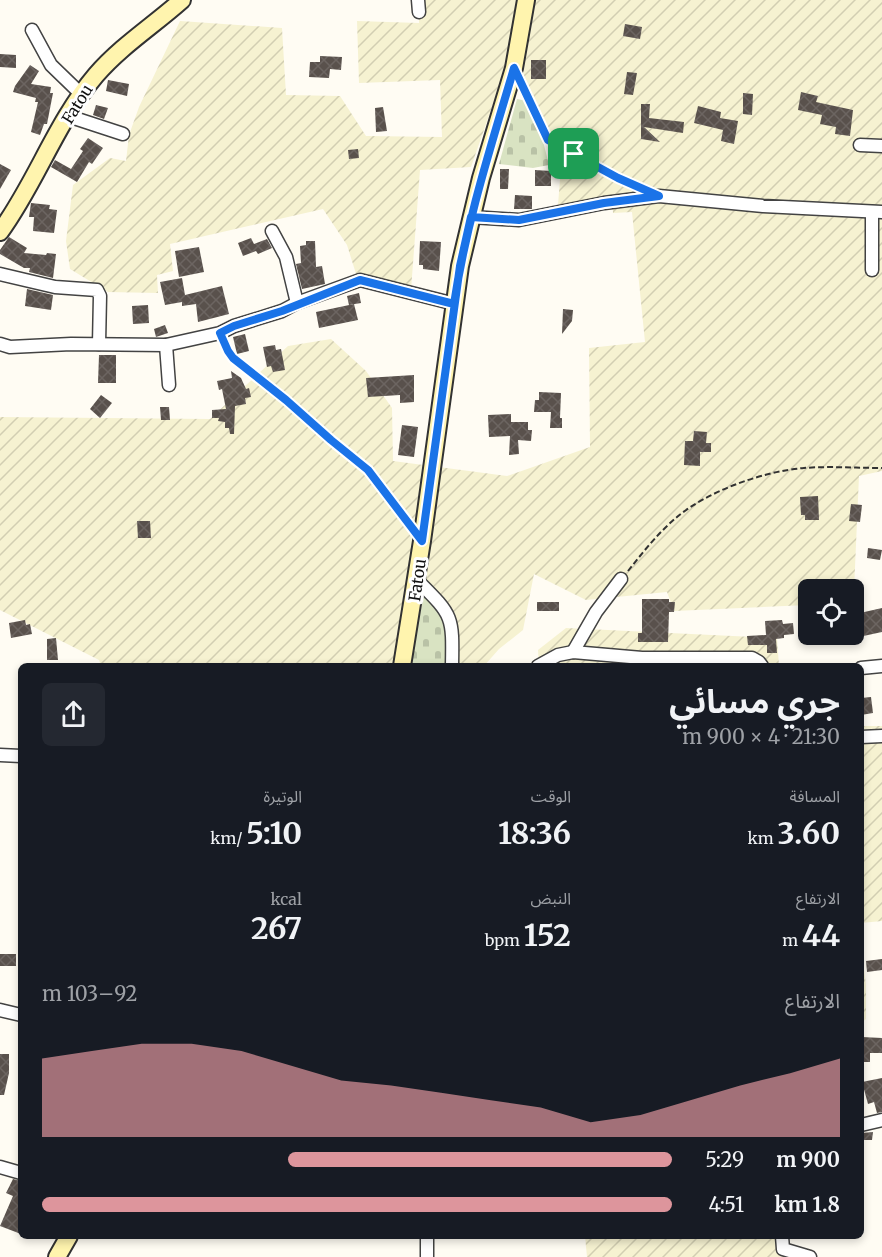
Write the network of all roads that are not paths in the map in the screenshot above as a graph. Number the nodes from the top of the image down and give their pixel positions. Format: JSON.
{"nodes":[{"id":1,"x":182,"y":0,"type":"edge"},
{"id":2,"x":526,"y":0,"type":"edge"},
{"id":3,"x":32,"y":30,"type":"dead end"},
{"id":4,"x":82,"y":95,"type":"junction"},
{"id":5,"x":68,"y":116,"type":"junction"},
{"id":6,"x":123,"y":134,"type":"dead end"},
{"id":7,"x":860,"y":145,"type":"dead end"},
{"id":8,"x":882,"y":146,"type":"edge"},
{"id":9,"x":877,"y":212,"type":"edge"},
{"id":10,"x":471,"y":217,"type":"junction"},
{"id":11,"x":272,"y":231,"type":"dead end"},
{"id":12,"x":0,"y":232,"type":"edge"},
{"id":13,"x":872,"y":270,"type":"dead end"},
{"id":14,"x":0,"y":274,"type":"edge"},
{"id":15,"x":297,"y":303,"type":"junction"},
{"id":16,"x":454,"y":304,"type":"junction"},
{"id":17,"x":0,"y":344,"type":"edge"},
{"id":18,"x":99,"y":344,"type":"junction"},
{"id":19,"x":166,"y":345,"type":"junction"},
{"id":20,"x":169,"y":385,"type":"dead end"},
{"id":21,"x":621,"y":579,"type":"road end"},
{"id":22,"x":417,"y":580,"type":"junction"},
{"id":23,"x":573,"y":652,"type":"junction"},
{"id":24,"x":403,"y":663,"type":"edge"},
{"id":25,"x":452,"y":663,"type":"edge"},
{"id":26,"x":543,"y":663,"type":"edge"},
{"id":27,"x":760,"y":663,"type":"edge"},
{"id":28,"x":882,"y":666,"type":"edge"},
{"id":29,"x":864,"y":668,"type":"edge"},
{"id":30,"x":882,"y":736,"type":"edge"},
{"id":31,"x":864,"y":737,"type":"edge"},
{"id":32,"x":0,"y":756,"type":"edge"},
{"id":33,"x":18,"y":756,"type":"edge"},
{"id":34,"x":0,"y":1010,"type":"edge"},
{"id":35,"x":18,"y":1014,"type":"edge"},
{"id":36,"x":882,"y":1120,"type":"edge"},
{"id":37,"x":864,"y":1124,"type":"edge"},
{"id":38,"x":0,"y":1167,"type":"edge"},
{"id":39,"x":18,"y":1172,"type":"edge"},
{"id":40,"x":67,"y":1239,"type":"edge"},
{"id":41,"x":427,"y":1239,"type":"edge"},
{"id":42,"x":783,"y":1253,"type":"edge"},
{"id":43,"x":57,"y":1257,"type":"edge"},
{"id":44,"x":427,"y":1257,"type":"edge"},
{"id":45,"x":810,"y":1257,"type":"edge"}],
"edges":[{"from":1,"to":4,"type":"street","name":"Fatou"},
{"from":2,"to":10,"type":"street","name":"Fatou"},
{"from":3,"to":4,"type":"street"},
{"from":4,"to":5,"type":"street","name":"Fatou"},
{"from":5,"to":6,"type":"street"},
{"from":5,"to":12,"type":"street","name":"Fatou"},
{"from":7,"to":8,"type":"street"},
{"from":9,"to":10,"type":"street"},
{"from":9,"to":13,"type":"street"},
{"from":10,"to":16,"type":"street","name":"Fatou"},
{"from":11,"to":15,"type":"street"},
{"from":14,"to":18,"type":"street"},
{"from":15,"to":16,"type":"street"},
{"from":15,"to":19,"type":"street"},
{"from":16,"to":22,"type":"street","name":"Fatou"},
{"from":17,"to":18,"type":"street"},
{"from":18,"to":19,"type":"street"},
{"from":19,"to":20,"type":"street"},
{"from":21,"to":23,"type":"street"},
{"from":22,"to":24,"type":"street","name":"Fatou"},
{"from":22,"to":25,"type":"street"},
{"from":23,"to":26,"type":"street"},
{"from":23,"to":27,"type":"street"},
{"from":28,"to":29,"type":"street"},
{"from":30,"to":31,"type":"street"},
{"from":32,"to":33,"type":"street"},
{"from":34,"to":35,"type":"street"},
{"from":36,"to":37,"type":"street"},
{"from":38,"to":39,"type":"street"},
{"from":40,"to":43,"type":"street"},
{"from":41,"to":44,"type":"street"},
{"from":42,"to":45,"type":"street"}]}
